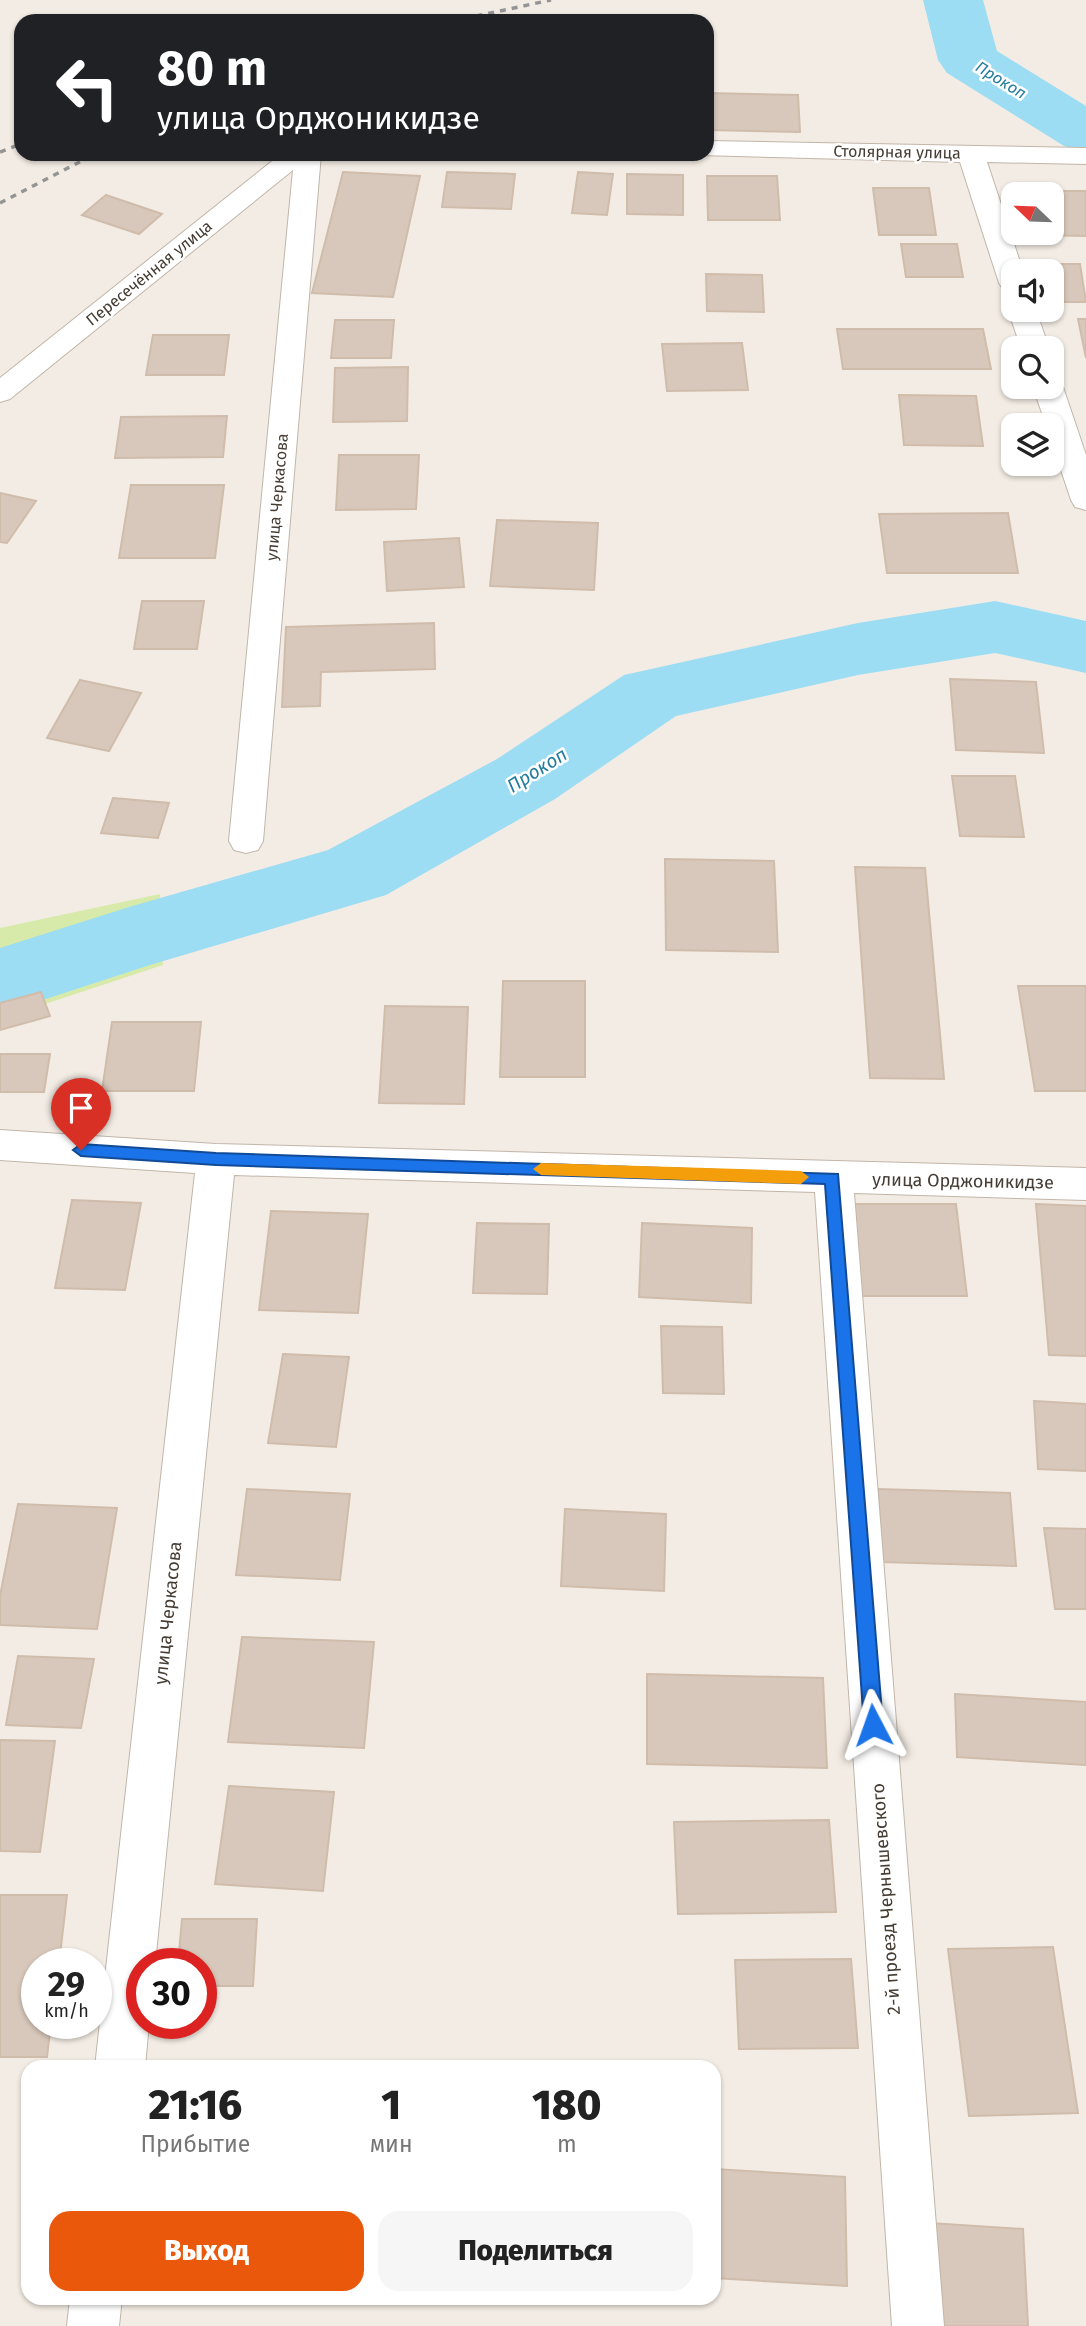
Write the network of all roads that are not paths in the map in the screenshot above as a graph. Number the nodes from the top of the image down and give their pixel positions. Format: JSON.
{"nodes":[{"id":1,"x":714,"y":149,"type":"edge"},
{"id":2,"x":970,"y":152,"type":"junction"},
{"id":3,"x":1086,"y":156,"type":"edge"},
{"id":4,"x":288,"y":161,"type":"edge"},
{"id":5,"x":307,"y":161,"type":"edge"},
{"id":6,"x":1005,"y":259,"type":"edge"},
{"id":7,"x":0,"y":393,"type":"edge"},
{"id":8,"x":1052,"y":399,"type":"edge"},
{"id":9,"x":1086,"y":500,"type":"edge"},
{"id":10,"x":246,"y":841,"type":"dead end"},
{"id":11,"x":0,"y":1145,"type":"edge"},
{"id":12,"x":216,"y":1159,"type":"junction"},
{"id":13,"x":832,"y":1178,"type":"junction"},
{"id":14,"x":1086,"y":1184,"type":"edge"},
{"id":15,"x":121,"y":2060,"type":"edge"},
{"id":16,"x":95,"y":2305,"type":"edge"},
{"id":17,"x":93,"y":2326,"type":"edge"},
{"id":18,"x":918,"y":2326,"type":"edge"}],
"edges":[{"from":1,"to":2,"type":"street","name":"Столярная улица"},
{"from":2,"to":3,"type":"street","name":"Столярная улица"},
{"from":2,"to":6,"type":"street"},
{"from":4,"to":7,"type":"street","name":"Пересечённая улица"},
{"from":5,"to":10,"type":"street","name":"улица Черкасова"},
{"from":8,"to":9,"type":"street"},
{"from":11,"to":12,"type":"street","name":"улица Орджоникидзе"},
{"from":12,"to":13,"type":"street","name":"улица Орджоникидзе"},
{"from":12,"to":15,"type":"street","name":"улица Черкасова"},
{"from":13,"to":14,"type":"street","name":"улица Орджоникидзе"},
{"from":13,"to":18,"type":"street","name":"2-й проезд Чернышевского"},
{"from":16,"to":17,"type":"street"}]}
